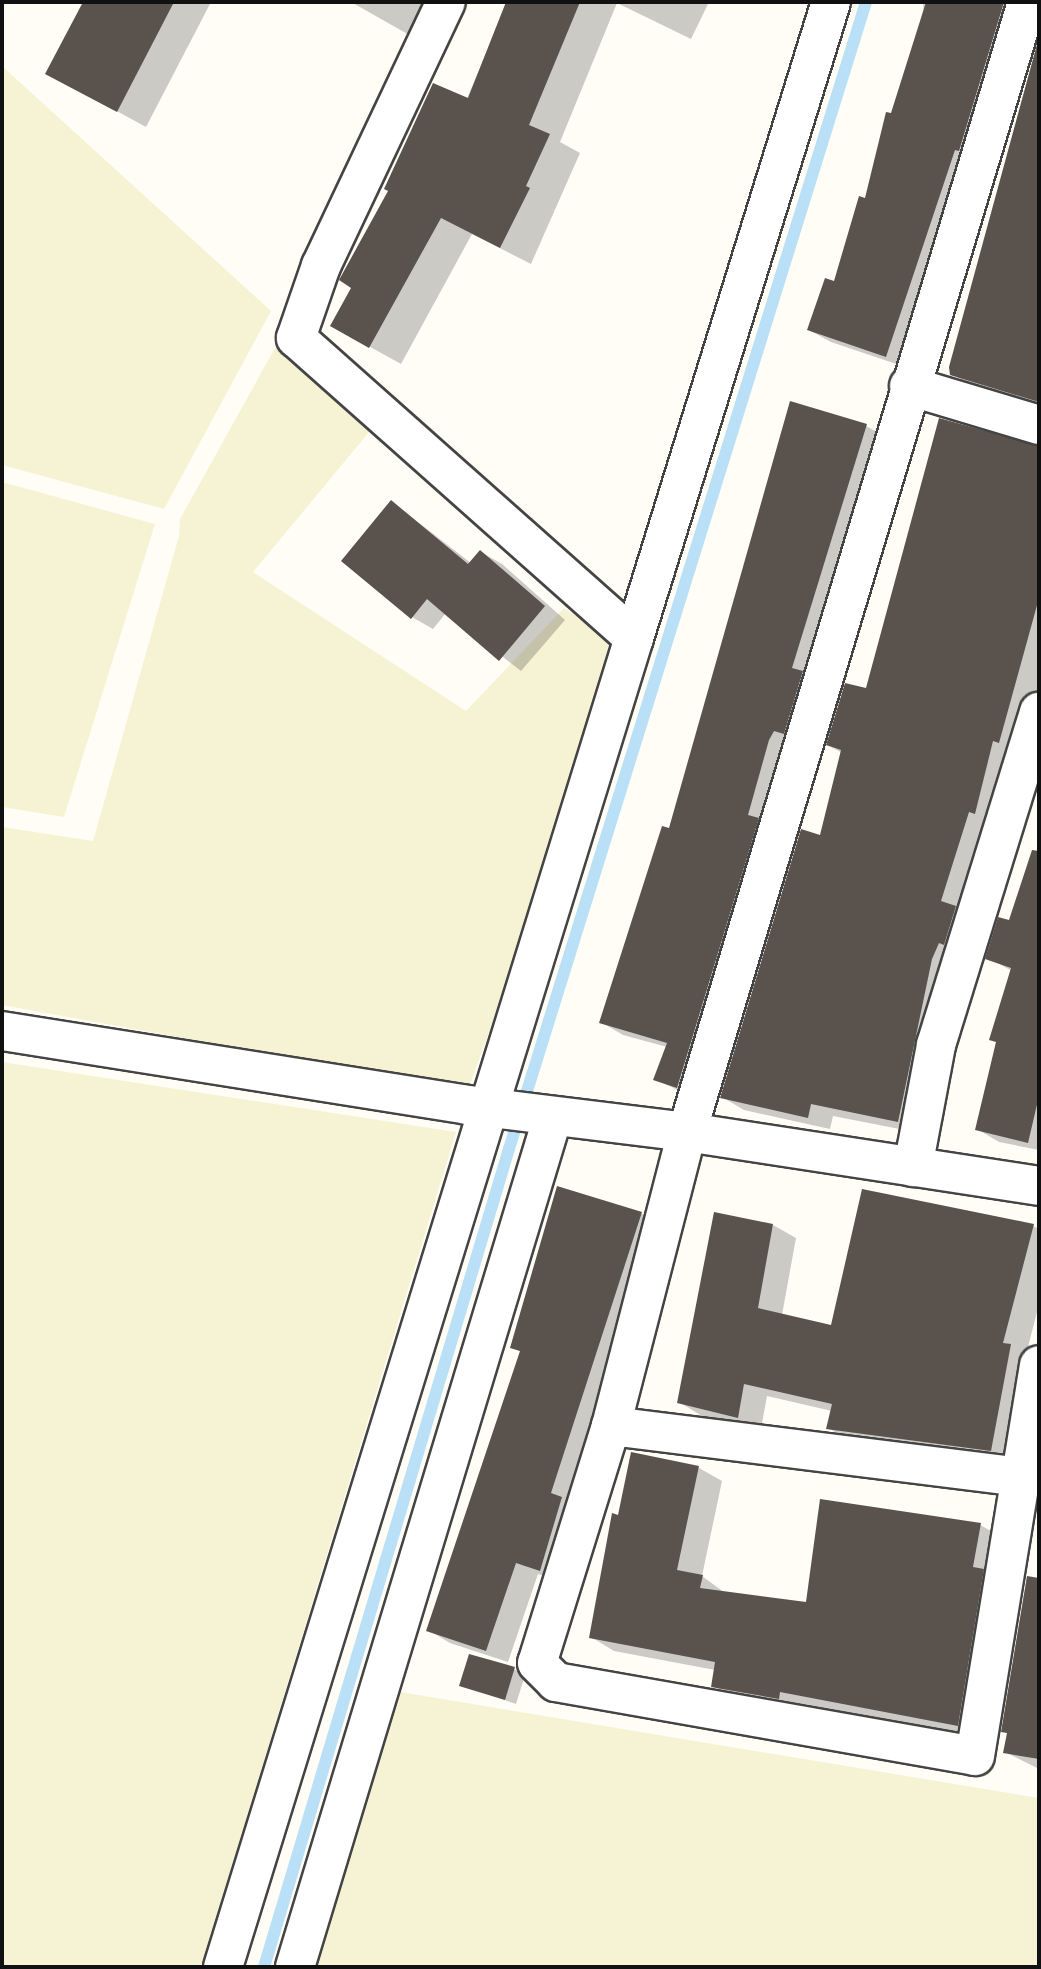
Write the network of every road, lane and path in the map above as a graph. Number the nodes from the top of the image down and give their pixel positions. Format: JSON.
{"nodes":[{"id":1,"x":446,"y":2,"type":"edge"},
{"id":2,"x":831,"y":2,"type":"edge"},
{"id":3,"x":1027,"y":2,"type":"edge"},
{"id":4,"x":909,"y":386,"type":"junction"},
{"id":5,"x":1039,"y":425,"type":"edge"},
{"id":6,"x":634,"y":638,"type":"junction"},
{"id":7,"x":1039,"y":712,"type":"edge"},
{"id":8,"x":2,"y":1031,"type":"edge"},
{"id":9,"x":487,"y":1107,"type":"junction"},
{"id":10,"x":553,"y":1116,"type":"junction"},
{"id":11,"x":687,"y":1132,"type":"junction"},
{"id":12,"x":913,"y":1167,"type":"junction"},
{"id":13,"x":1039,"y":1186,"type":"edge"},
{"id":14,"x":1039,"y":1365,"type":"edge"},
{"id":15,"x":611,"y":1426,"type":"junction"},
{"id":16,"x":1021,"y":1477,"type":"junction"},
{"id":17,"x":223,"y":1967,"type":"edge"},
{"id":18,"x":295,"y":1967,"type":"edge"}],
"edges":[{"from":1,"to":6,"type":"street"},
{"from":2,"to":6,"type":"street"},
{"from":3,"to":4,"type":"street"},
{"from":4,"to":5,"type":"street"},
{"from":4,"to":11,"type":"street"},
{"from":6,"to":9,"type":"street"},
{"from":7,"to":12,"type":"street"},
{"from":8,"to":9,"type":"street"},
{"from":9,"to":10,"type":"street"},
{"from":9,"to":17,"type":"street"},
{"from":10,"to":11,"type":"street"},
{"from":10,"to":18,"type":"street"},
{"from":11,"to":12,"type":"street"},
{"from":11,"to":15,"type":"street"},
{"from":12,"to":13,"type":"street"},
{"from":14,"to":16,"type":"street"},
{"from":15,"to":16,"type":"street"},
{"from":15,"to":16,"type":"street"}]}
